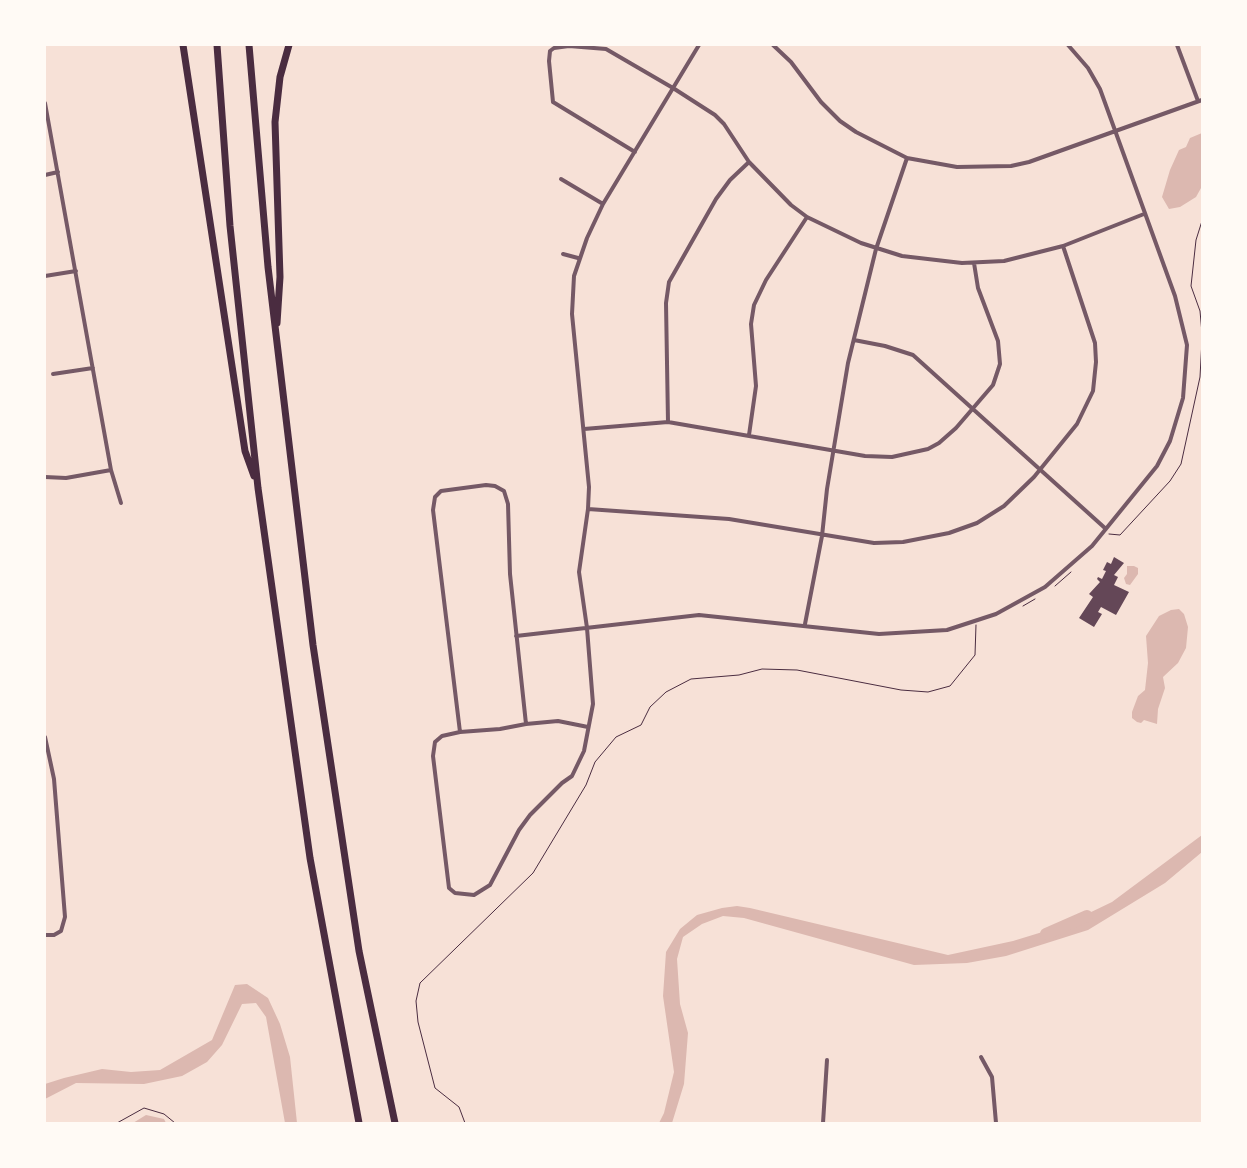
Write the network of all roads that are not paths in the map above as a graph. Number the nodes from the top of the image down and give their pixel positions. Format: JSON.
{"nodes":[{"id":1,"x":183,"y":45,"type":"edge"},
{"id":2,"x":217,"y":45,"type":"edge"},
{"id":3,"x":249,"y":45,"type":"edge"},
{"id":4,"x":289,"y":45,"type":"edge"},
{"id":5,"x":699,"y":45,"type":"edge"},
{"id":6,"x":773,"y":45,"type":"edge"},
{"id":7,"x":1068,"y":45,"type":"edge"},
{"id":8,"x":1177,"y":45,"type":"edge"},
{"id":9,"x":673,"y":88,"type":"junction"},
{"id":10,"x":1200,"y":100,"type":"edge"},
{"id":11,"x":45,"y":103,"type":"edge"},
{"id":12,"x":1115,"y":131,"type":"junction"},
{"id":13,"x":635,"y":152,"type":"junction"},
{"id":14,"x":906,"y":158,"type":"junction"},
{"id":15,"x":749,"y":162,"type":"junction"},
{"id":16,"x":58,"y":172,"type":"junction"},
{"id":17,"x":45,"y":175,"type":"edge"},
{"id":18,"x":561,"y":179,"type":"dead end"},
{"id":19,"x":603,"y":204,"type":"junction"},
{"id":20,"x":1144,"y":214,"type":"junction"},
{"id":21,"x":807,"y":217,"type":"junction"},
{"id":22,"x":1063,"y":246,"type":"junction"},
{"id":23,"x":876,"y":249,"type":"junction"},
{"id":24,"x":563,"y":254,"type":"dead end"},
{"id":25,"x":578,"y":258,"type":"junction"},
{"id":26,"x":974,"y":263,"type":"junction"},
{"id":27,"x":76,"y":271,"type":"junction"},
{"id":28,"x":45,"y":276,"type":"edge"},
{"id":29,"x":854,"y":340,"type":"junction"},
{"id":30,"x":276,"y":341,"type":"junction"},
{"id":31,"x":93,"y":368,"type":"junction"},
{"id":32,"x":53,"y":374,"type":"dead end"},
{"id":33,"x":973,"y":407,"type":"junction"},
{"id":34,"x":668,"y":422,"type":"junction"},
{"id":35,"x":584,"y":429,"type":"junction"},
{"id":36,"x":749,"y":435,"type":"junction"},
{"id":37,"x":834,"y":450,"type":"junction"},
{"id":38,"x":1040,"y":469,"type":"junction"},
{"id":39,"x":111,"y":470,"type":"junction"},
{"id":40,"x":45,"y":477,"type":"edge"},
{"id":41,"x":258,"y":488,"type":"junction"},
{"id":42,"x":121,"y":503,"type":"dead end"},
{"id":43,"x":588,"y":509,"type":"junction"},
{"id":44,"x":1106,"y":529,"type":"junction"},
{"id":45,"x":822,"y":536,"type":"junction"},
{"id":46,"x":805,"y":624,"type":"junction"},
{"id":47,"x":587,"y":628,"type":"junction"},
{"id":48,"x":516,"y":636,"type":"junction"},
{"id":49,"x":526,"y":724,"type":"junction"},
{"id":50,"x":588,"y":727,"type":"junction"},
{"id":51,"x":460,"y":732,"type":"junction"},
{"id":52,"x":45,"y":738,"type":"edge"},
{"id":53,"x":45,"y":935,"type":"edge"},
{"id":54,"x":981,"y":1056,"type":"dead end"},
{"id":55,"x":826,"y":1060,"type":"dead end"},
{"id":56,"x":360,"y":1123,"type":"edge"},
{"id":57,"x":395,"y":1123,"type":"edge"},
{"id":58,"x":822,"y":1123,"type":"edge"},
{"id":59,"x":996,"y":1123,"type":"edge"}],
"edges":[{"from":1,"to":41,"type":"highway"},
{"from":2,"to":41,"type":"highway"},
{"from":3,"to":30,"type":"highway"},
{"from":4,"to":30,"type":"highway"},
{"from":5,"to":9,"type":"street"},
{"from":6,"to":14,"type":"street"},
{"from":7,"to":12,"type":"street"},
{"from":8,"to":10,"type":"street"},
{"from":9,"to":13,"type":"street"},
{"from":9,"to":13,"type":"street"},
{"from":9,"to":15,"type":"street"},
{"from":10,"to":12,"type":"street"},
{"from":11,"to":16,"type":"street"},
{"from":12,"to":14,"type":"street"},
{"from":12,"to":20,"type":"street"},
{"from":13,"to":19,"type":"street"},
{"from":14,"to":23,"type":"street"},
{"from":15,"to":21,"type":"street"},
{"from":15,"to":34,"type":"street"},
{"from":16,"to":17,"type":"street"},
{"from":16,"to":27,"type":"street"},
{"from":18,"to":19,"type":"street"},
{"from":19,"to":25,"type":"street"},
{"from":20,"to":22,"type":"street"},
{"from":20,"to":44,"type":"street"},
{"from":21,"to":23,"type":"street"},
{"from":21,"to":36,"type":"street"},
{"from":22,"to":26,"type":"street"},
{"from":22,"to":38,"type":"street"},
{"from":23,"to":26,"type":"street"},
{"from":23,"to":29,"type":"street"},
{"from":24,"to":25,"type":"street"},
{"from":25,"to":35,"type":"street"},
{"from":26,"to":33,"type":"street"},
{"from":27,"to":28,"type":"street"},
{"from":27,"to":31,"type":"street"},
{"from":29,"to":33,"type":"street"},
{"from":29,"to":37,"type":"street"},
{"from":30,"to":57,"type":"highway"},
{"from":31,"to":32,"type":"street"},
{"from":31,"to":39,"type":"street"},
{"from":33,"to":37,"type":"street"},
{"from":33,"to":38,"type":"street"},
{"from":34,"to":35,"type":"street"},
{"from":34,"to":36,"type":"street"},
{"from":35,"to":43,"type":"street"},
{"from":36,"to":37,"type":"street"},
{"from":37,"to":45,"type":"street"},
{"from":38,"to":44,"type":"street"},
{"from":38,"to":45,"type":"street"},
{"from":39,"to":40,"type":"street"},
{"from":39,"to":42,"type":"street"},
{"from":41,"to":56,"type":"highway"},
{"from":43,"to":45,"type":"street"},
{"from":43,"to":47,"type":"street"},
{"from":44,"to":46,"type":"street"},
{"from":45,"to":46,"type":"street"},
{"from":46,"to":47,"type":"street"},
{"from":47,"to":48,"type":"street"},
{"from":47,"to":50,"type":"street"},
{"from":48,"to":49,"type":"street"},
{"from":48,"to":51,"type":"street"},
{"from":49,"to":50,"type":"street"},
{"from":49,"to":51,"type":"street"},
{"from":50,"to":51,"type":"street"},
{"from":52,"to":53,"type":"street"},
{"from":54,"to":59,"type":"street"},
{"from":55,"to":58,"type":"street"}]}
